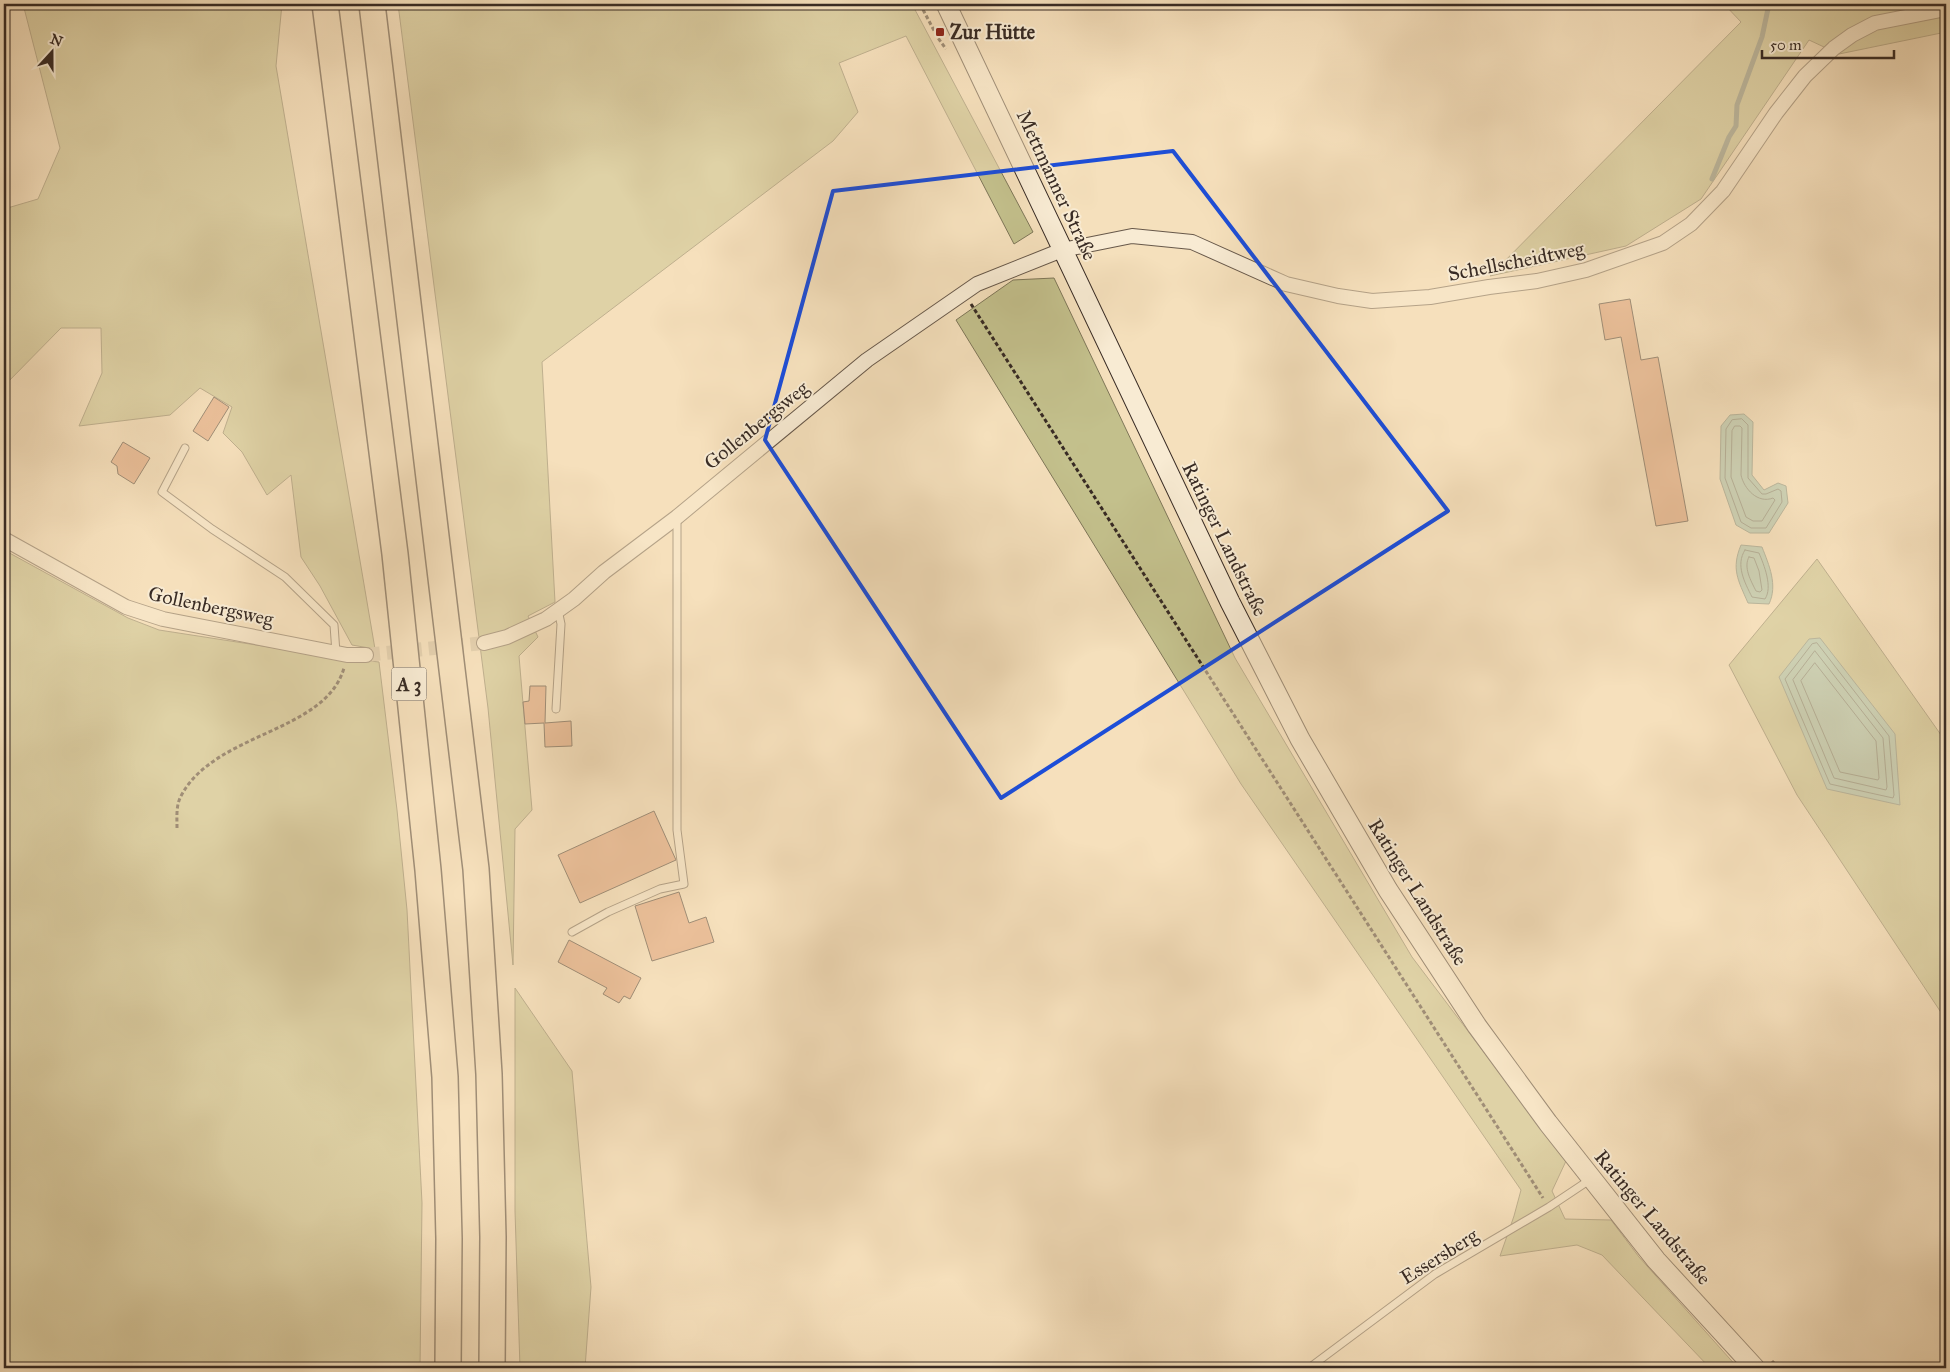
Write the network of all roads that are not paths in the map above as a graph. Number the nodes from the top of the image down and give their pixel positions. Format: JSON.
{"nodes":[{"id":1,"x":326,"y":4,"type":"edge"},
{"id":2,"x":372,"y":4,"type":"edge"},
{"id":3,"x":946,"y":4,"type":"edge"},
{"id":4,"x":1946,"y":8,"type":"edge"},
{"id":5,"x":1062,"y":250,"type":"junction"},
{"id":6,"x":1127,"y":385,"type":"joint"},
{"id":7,"x":185,"y":448,"type":"dead end"},
{"id":8,"x":677,"y":517,"type":"junction"},
{"id":9,"x":4,"y":539,"type":"edge"},
{"id":10,"x":558,"y":610,"type":"junction"},
{"id":11,"x":484,"y":643,"type":"tunnel mouth"},
{"id":12,"x":342,"y":654,"type":"junction"},
{"id":13,"x":366,"y":655,"type":"tunnel mouth"},
{"id":14,"x":556,"y":709,"type":"dead end"},
{"id":15,"x":572,"y":932,"type":"dead end"},
{"id":16,"x":1591,"y":1179,"type":"junction"},
{"id":17,"x":448,"y":1368,"type":"edge"},
{"id":18,"x":492,"y":1368,"type":"edge"},
{"id":19,"x":1309,"y":1368,"type":"edge"},
{"id":20,"x":1755,"y":1368,"type":"edge"}],
"edges":[{"from":1,"to":17,"type":"highway","number":"A 3"},
{"from":2,"to":18,"type":"highway","number":"A 3"},
{"from":3,"to":5,"type":"main road","name":"Mettmanner Straße"},
{"from":4,"to":5,"type":"street","name":"Schellscheidtweg"},
{"from":5,"to":6,"type":"main road","name":"Mettmanner Straße"},
{"from":5,"to":8,"type":"street","name":"Gollenbergsweg"},
{"from":6,"to":16,"type":"main road","name":"Ratinger Landstraße"},
{"from":7,"to":12,"type":"lane"},
{"from":8,"to":10,"type":"street","name":"Gollenbergsweg"},
{"from":8,"to":15,"type":"lane"},
{"from":9,"to":12,"type":"street","name":"Gollenbergsweg"},
{"from":10,"to":11,"type":"street","name":"Gollenbergsweg"},
{"from":10,"to":14,"type":"lane"},
{"from":12,"to":13,"type":"street","name":"Gollenbergsweg"},
{"from":16,"to":19,"type":"lane","name":"Essersberg"},
{"from":16,"to":20,"type":"main road","name":"Ratinger Landstraße"}]}
